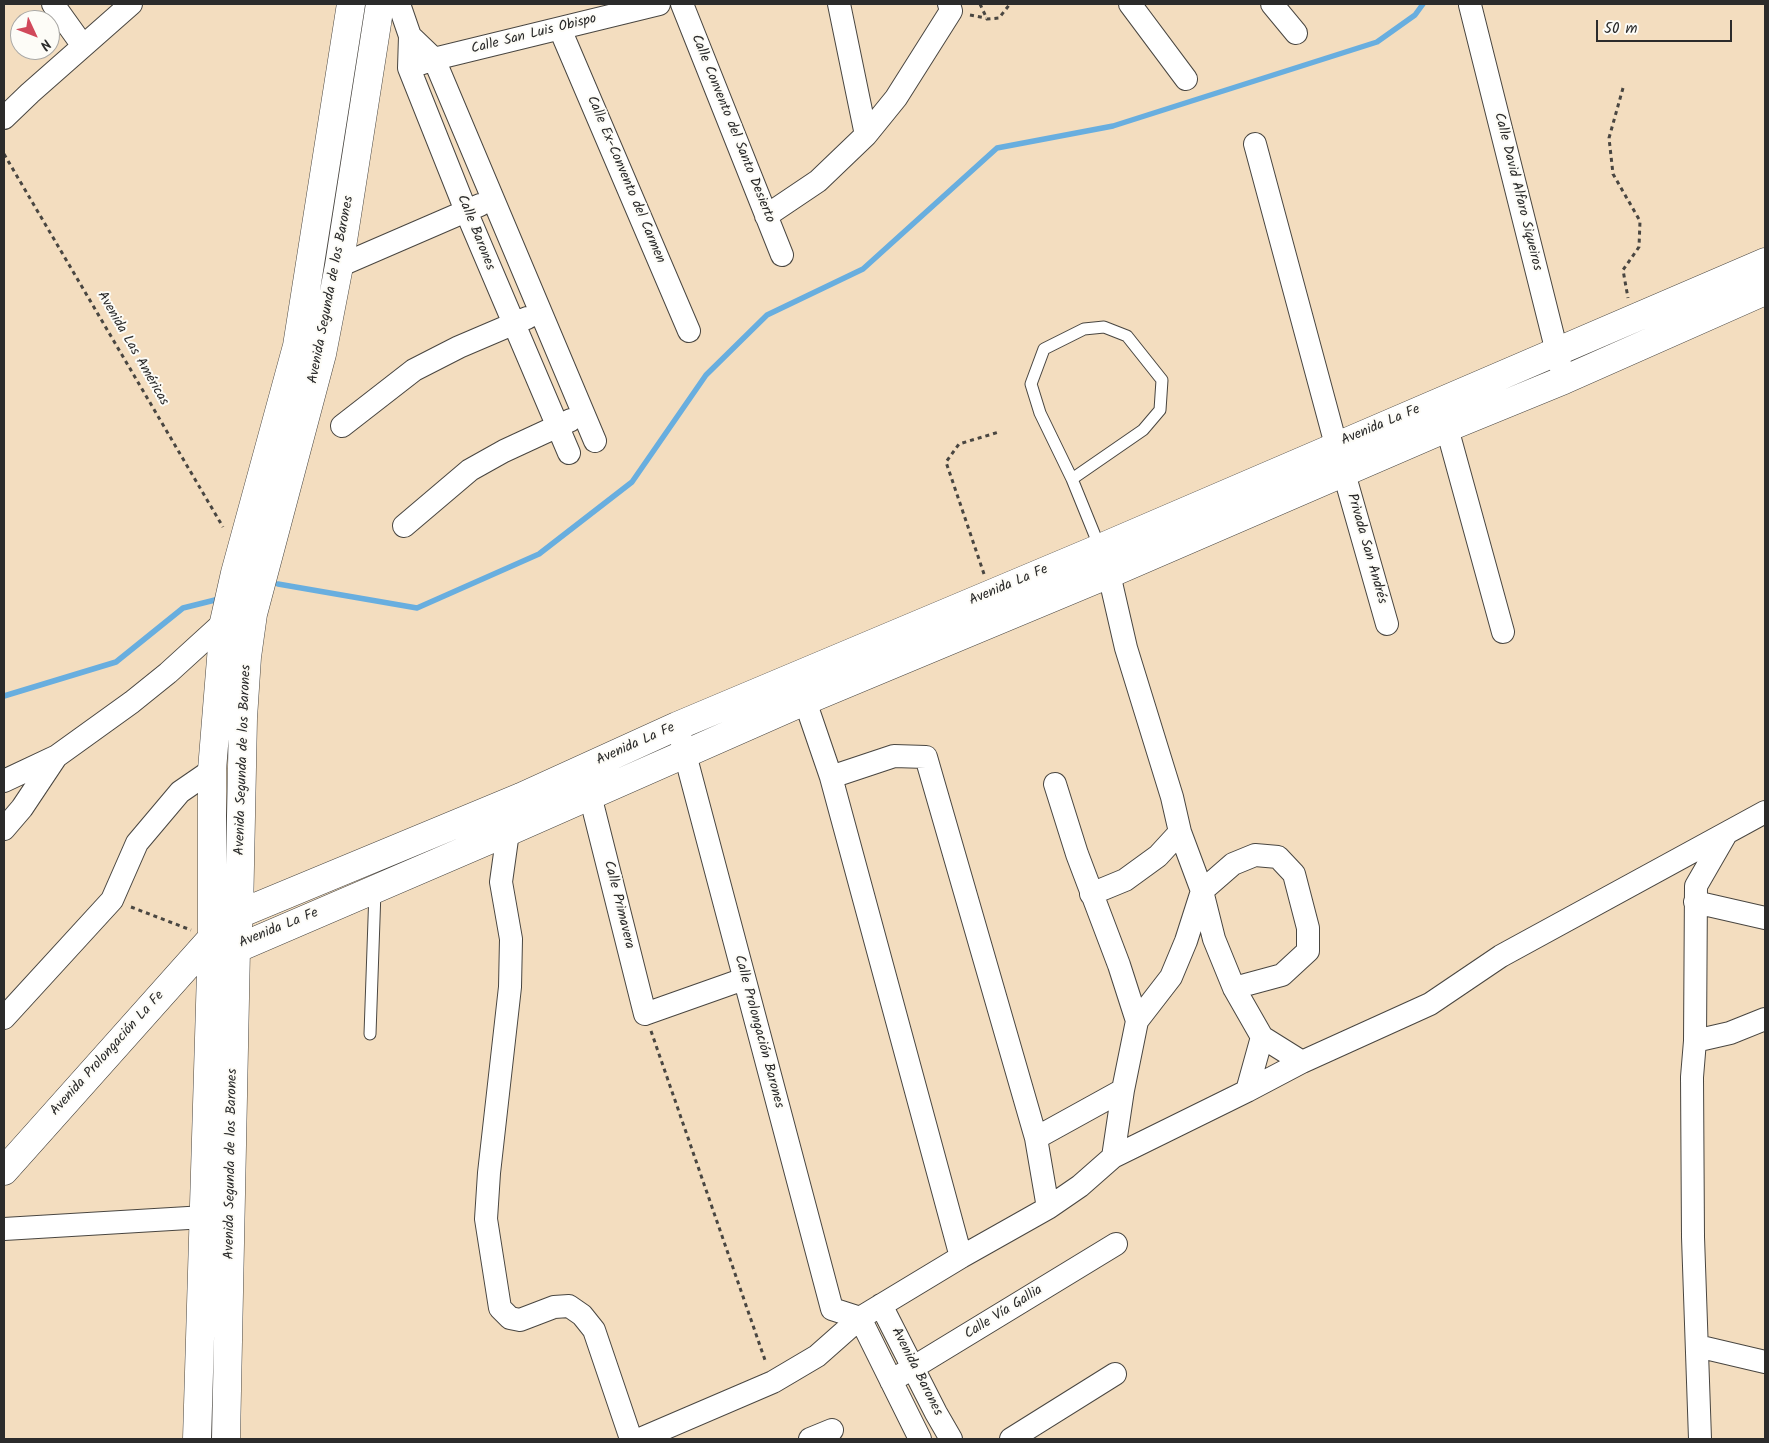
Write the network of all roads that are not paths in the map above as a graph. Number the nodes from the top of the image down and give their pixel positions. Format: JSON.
{"nodes":[{"id":1,"x":53,"y":4,"type":"edge"},
{"id":2,"x":131,"y":4,"type":"edge"},
{"id":3,"x":351,"y":4,"type":"edge"},
{"id":4,"x":380,"y":4,"type":"edge"},
{"id":5,"x":399,"y":4,"type":"edge"},
{"id":6,"x":659,"y":4,"type":"edge"},
{"id":7,"x":682,"y":4,"type":"edge"},
{"id":8,"x":839,"y":4,"type":"edge"},
{"id":9,"x":949,"y":4,"type":"edge"},
{"id":10,"x":1130,"y":4,"type":"edge"},
{"id":11,"x":1272,"y":4,"type":"edge"},
{"id":12,"x":1470,"y":5,"type":"dead end"},
{"id":13,"x":560,"y":29,"type":"junction"},
{"id":14,"x":1296,"y":33,"type":"dead end"},
{"id":15,"x":410,"y":36,"type":"junction"},
{"id":16,"x":83,"y":46,"type":"junction"},
{"id":17,"x":434,"y":59,"type":"junction"},
{"id":18,"x":409,"y":68,"type":"junction"},
{"id":19,"x":1186,"y":79,"type":"dead end"},
{"id":20,"x":4,"y":118,"type":"edge"},
{"id":21,"x":866,"y":135,"type":"junction"},
{"id":22,"x":1255,"y":144,"type":"dead end"},
{"id":23,"x":492,"y":200,"type":"junction"},
{"id":24,"x":466,"y":211,"type":"junction"},
{"id":25,"x":766,"y":216,"type":"junction"},
{"id":26,"x":782,"y":255,"type":"dead end"},
{"id":27,"x":1765,"y":262,"type":"edge"},
{"id":28,"x":339,"y":266,"type":"junction"},
{"id":29,"x":1765,"y":291,"type":"edge"},
{"id":30,"x":540,"y":313,"type":"junction"},
{"id":31,"x":513,"y":324,"type":"junction"},
{"id":32,"x":689,"y":331,"type":"dead end"},
{"id":33,"x":1556,"y":351,"type":"junction"},
{"id":34,"x":1564,"y":380,"type":"junction"},
{"id":35,"x":583,"y":414,"type":"junction"},
{"id":36,"x":342,"y":426,"type":"dead end"},
{"id":37,"x":557,"y":426,"type":"junction"},
{"id":38,"x":1447,"y":428,"type":"junction"},
{"id":39,"x":595,"y":442,"type":"dead end"},
{"id":40,"x":1336,"y":445,"type":"junction"},
{"id":41,"x":569,"y":453,"type":"dead end"},
{"id":42,"x":1344,"y":473,"type":"junction"},
{"id":43,"x":1072,"y":479,"type":"junction"},
{"id":44,"x":404,"y":526,"type":"dead end"},
{"id":45,"x":1100,"y":548,"type":"junction"},
{"id":46,"x":1110,"y":574,"type":"junction"},
{"id":47,"x":224,"y":622,"type":"junction"},
{"id":48,"x":1387,"y":624,"type":"dead end"},
{"id":49,"x":1503,"y":632,"type":"dead end"},
{"id":50,"x":805,"y":701,"type":"junction"},
{"id":51,"x":677,"y":726,"type":"junction"},
{"id":52,"x":686,"y":755,"type":"junction"},
{"id":53,"x":56,"y":756,"type":"junction"},
{"id":54,"x":212,"y":770,"type":"junction"},
{"id":55,"x":831,"y":777,"type":"junction"},
{"id":56,"x":4,"y":781,"type":"edge"},
{"id":57,"x":1055,"y":784,"type":"dead end"},
{"id":58,"x":590,"y":796,"type":"junction"},
{"id":59,"x":521,"y":797,"type":"junction"},
{"id":60,"x":1765,"y":812,"type":"edge"},
{"id":61,"x":4,"y":829,"type":"edge"},
{"id":62,"x":508,"y":832,"type":"junction"},
{"id":63,"x":1180,"y":832,"type":"junction"},
{"id":64,"x":1726,"y":833,"type":"junction"},
{"id":65,"x":375,"y":889,"type":"junction"},
{"id":66,"x":1202,"y":891,"type":"junction"},
{"id":67,"x":1091,"y":894,"type":"junction"},
{"id":68,"x":1695,"y":902,"type":"junction"},
{"id":69,"x":240,"y":914,"type":"junction"},
{"id":70,"x":1765,"y":918,"type":"edge"},
{"id":71,"x":224,"y":943,"type":"junction"},
{"id":72,"x":744,"y":979,"type":"junction"},
{"id":73,"x":1234,"y":988,"type":"junction"},
{"id":74,"x":4,"y":1018,"type":"edge"},
{"id":75,"x":1765,"y":1019,"type":"edge"},
{"id":76,"x":1137,"y":1021,"type":"junction"},
{"id":77,"x":370,"y":1034,"type":"dead end"},
{"id":78,"x":1262,"y":1037,"type":"junction"},
{"id":79,"x":1695,"y":1041,"type":"junction"},
{"id":80,"x":1302,"y":1062,"type":"junction"},
{"id":81,"x":1123,"y":1090,"type":"junction"},
{"id":82,"x":1247,"y":1091,"type":"junction"},
{"id":83,"x":1036,"y":1138,"type":"junction"},
{"id":84,"x":1113,"y":1157,"type":"junction"},
{"id":85,"x":4,"y":1170,"type":"edge"},
{"id":86,"x":1048,"y":1208,"type":"junction"},
{"id":87,"x":205,"y":1217,"type":"junction"},
{"id":88,"x":4,"y":1229,"type":"edge"},
{"id":89,"x":1116,"y":1244,"type":"dead end"},
{"id":90,"x":960,"y":1257,"type":"junction"},
{"id":91,"x":881,"y":1305,"type":"junction"},
{"id":92,"x":860,"y":1318,"type":"junction"},
{"id":93,"x":1697,"y":1346,"type":"junction"},
{"id":94,"x":1765,"y":1362,"type":"edge"},
{"id":95,"x":914,"y":1368,"type":"junction"},
{"id":96,"x":1115,"y":1374,"type":"dead end"},
{"id":97,"x":891,"y":1381,"type":"junction"},
{"id":98,"x":936,"y":1413,"type":"junction"},
{"id":99,"x":832,"y":1430,"type":"dead end"},
{"id":100,"x":912,"y":1435,"type":"edge"},
{"id":101,"x":198,"y":1439,"type":"edge"},
{"id":102,"x":226,"y":1439,"type":"edge"},
{"id":103,"x":632,"y":1439,"type":"edge"},
{"id":104,"x":640,"y":1439,"type":"edge"},
{"id":105,"x":810,"y":1439,"type":"edge"},
{"id":106,"x":951,"y":1439,"type":"edge"},
{"id":107,"x":1011,"y":1439,"type":"edge"},
{"id":108,"x":1700,"y":1439,"type":"edge"}],
"edges":[{"from":1,"to":16,"type":"street"},
{"from":2,"to":16,"type":"street"},
{"from":3,"to":47,"type":"street","name":"Avenida Segunda de los Barones"},
{"from":4,"to":28,"type":"street","name":"Avenida Segunda de los Barones"},
{"from":5,"to":15,"type":"street","name":"Calle Barones"},
{"from":6,"to":13,"type":"street","name":"Calle San Luis Obispo"},
{"from":7,"to":25,"type":"street","name":"Calle Convento del Santo Desierto"},
{"from":8,"to":21,"type":"street"},
{"from":9,"to":21,"type":"street"},
{"from":10,"to":19,"type":"street"},
{"from":11,"to":14,"type":"street"},
{"from":12,"to":33,"type":"street","name":"Calle David Alfaro Siqueiros"},
{"from":13,"to":17,"type":"street","name":"Calle San Luis Obispo"},
{"from":13,"to":32,"type":"street","name":"Calle Ex-Convento del Carmen"},
{"from":15,"to":17,"type":"street","name":"Calle Barones"},
{"from":15,"to":18,"type":"street","name":"Calle Barones"},
{"from":16,"to":20,"type":"street"},
{"from":17,"to":18,"type":"street","name":"Calle San Luis Obispo"},
{"from":17,"to":23,"type":"street","name":"Calle Barones"},
{"from":18,"to":24,"type":"street","name":"Calle Barones"},
{"from":21,"to":25,"type":"street"},
{"from":22,"to":40,"type":"street"},
{"from":23,"to":24,"type":"street"},
{"from":23,"to":30,"type":"street","name":"Calle Barones"},
{"from":24,"to":28,"type":"street"},
{"from":24,"to":31,"type":"street","name":"Calle Barones"},
{"from":25,"to":26,"type":"street","name":"Calle Convento del Santo Desierto"},
{"from":27,"to":33,"type":"street","name":"Avenida La Fe"},
{"from":28,"to":69,"type":"street","name":"Avenida Segunda de los Barones"},
{"from":29,"to":34,"type":"street","name":"Avenida La Fe"},
{"from":30,"to":31,"type":"street"},
{"from":30,"to":35,"type":"street","name":"Calle Barones"},
{"from":31,"to":36,"type":"street"},
{"from":31,"to":37,"type":"street","name":"Calle Barones"},
{"from":33,"to":34,"type":"street","name":"Calle David Alfaro Siqueiros"},
{"from":33,"to":40,"type":"street","name":"Avenida La Fe"},
{"from":34,"to":38,"type":"street","name":"Avenida La Fe"},
{"from":35,"to":37,"type":"street"},
{"from":35,"to":39,"type":"street","name":"Calle Barones"},
{"from":37,"to":41,"type":"street","name":"Calle Barones"},
{"from":37,"to":44,"type":"street"},
{"from":38,"to":42,"type":"street","name":"Avenida La Fe"},
{"from":38,"to":49,"type":"street"},
{"from":40,"to":45,"type":"street","name":"Avenida La Fe"},
{"from":42,"to":46,"type":"street","name":"Avenida La Fe"},
{"from":42,"to":48,"type":"street","name":"Privada San Andrés"},
{"from":43,"to":43,"type":"lane"},
{"from":43,"to":45,"type":"lane"},
{"from":45,"to":46,"type":"street"},
{"from":45,"to":51,"type":"street","name":"Avenida La Fe"},
{"from":46,"to":50,"type":"street","name":"Avenida La Fe"},
{"from":46,"to":63,"type":"street"},
{"from":47,"to":53,"type":"street"},
{"from":47,"to":54,"type":"street","name":"Avenida Segunda de los Barones"},
{"from":50,"to":52,"type":"street","name":"Avenida La Fe"},
{"from":50,"to":55,"type":"street"},
{"from":51,"to":52,"type":"street","name":"Calle Prolongación Barones"},
{"from":51,"to":59,"type":"street","name":"Avenida La Fe"},
{"from":52,"to":58,"type":"street","name":"Avenida La Fe"},
{"from":52,"to":72,"type":"street","name":"Calle Prolongación Barones"},
{"from":53,"to":56,"type":"street"},
{"from":53,"to":61,"type":"street"},
{"from":54,"to":71,"type":"street","name":"Avenida Segunda de los Barones"},
{"from":54,"to":74,"type":"street"},
{"from":55,"to":83,"type":"street"},
{"from":55,"to":90,"type":"street"},
{"from":57,"to":67,"type":"street"},
{"from":58,"to":62,"type":"street","name":"Avenida La Fe"},
{"from":58,"to":72,"type":"street","name":"Calle Primavera"},
{"from":59,"to":62,"type":"street"},
{"from":59,"to":69,"type":"street","name":"Avenida La Fe"},
{"from":60,"to":64,"type":"street"},
{"from":62,"to":65,"type":"street","name":"Avenida La Fe"},
{"from":62,"to":103,"type":"street"},
{"from":63,"to":66,"type":"street"},
{"from":63,"to":67,"type":"street"},
{"from":64,"to":68,"type":"street"},
{"from":64,"to":80,"type":"street"},
{"from":65,"to":71,"type":"street","name":"Avenida La Fe"},
{"from":65,"to":77,"type":"lane"},
{"from":66,"to":73,"type":"street"},
{"from":66,"to":73,"type":"street"},
{"from":66,"to":76,"type":"street"},
{"from":67,"to":76,"type":"street"},
{"from":68,"to":70,"type":"street"},
{"from":68,"to":79,"type":"street"},
{"from":69,"to":71,"type":"street","name":"Avenida La Fe"},
{"from":71,"to":85,"type":"street","name":"Avenida Prolongación La Fe"},
{"from":71,"to":87,"type":"street","name":"Avenida Segunda de los Barones"},
{"from":71,"to":102,"type":"street","name":"Avenida Segunda de los Barones"},
{"from":72,"to":92,"type":"street","name":"Calle Prolongación Barones"},
{"from":73,"to":78,"type":"street"},
{"from":75,"to":79,"type":"street"},
{"from":76,"to":81,"type":"street"},
{"from":78,"to":80,"type":"street"},
{"from":78,"to":82,"type":"street"},
{"from":79,"to":93,"type":"street"},
{"from":80,"to":82,"type":"street"},
{"from":81,"to":83,"type":"street"},
{"from":81,"to":84,"type":"street"},
{"from":82,"to":84,"type":"street"},
{"from":83,"to":86,"type":"street"},
{"from":84,"to":86,"type":"street"},
{"from":86,"to":90,"type":"street"},
{"from":87,"to":88,"type":"street"},
{"from":87,"to":101,"type":"street","name":"Avenida Segunda de los Barones"},
{"from":89,"to":95,"type":"street","name":"Calle Vía Gallia"},
{"from":90,"to":91,"type":"street"},
{"from":91,"to":92,"type":"street"},
{"from":91,"to":95,"type":"street","name":"Avenida Barones"},
{"from":92,"to":97,"type":"street","name":"Avenida Barones"},
{"from":92,"to":104,"type":"street"},
{"from":93,"to":94,"type":"street"},
{"from":93,"to":108,"type":"street"},
{"from":95,"to":97,"type":"street","name":"Calle Vía Gallia"},
{"from":95,"to":98,"type":"street","name":"Avenida Barones"},
{"from":96,"to":107,"type":"street"},
{"from":97,"to":100,"type":"street","name":"Avenida Barones"},
{"from":98,"to":100,"type":"street"},
{"from":98,"to":106,"type":"street","name":"Avenida Barones"},
{"from":99,"to":105,"type":"street"}]}
